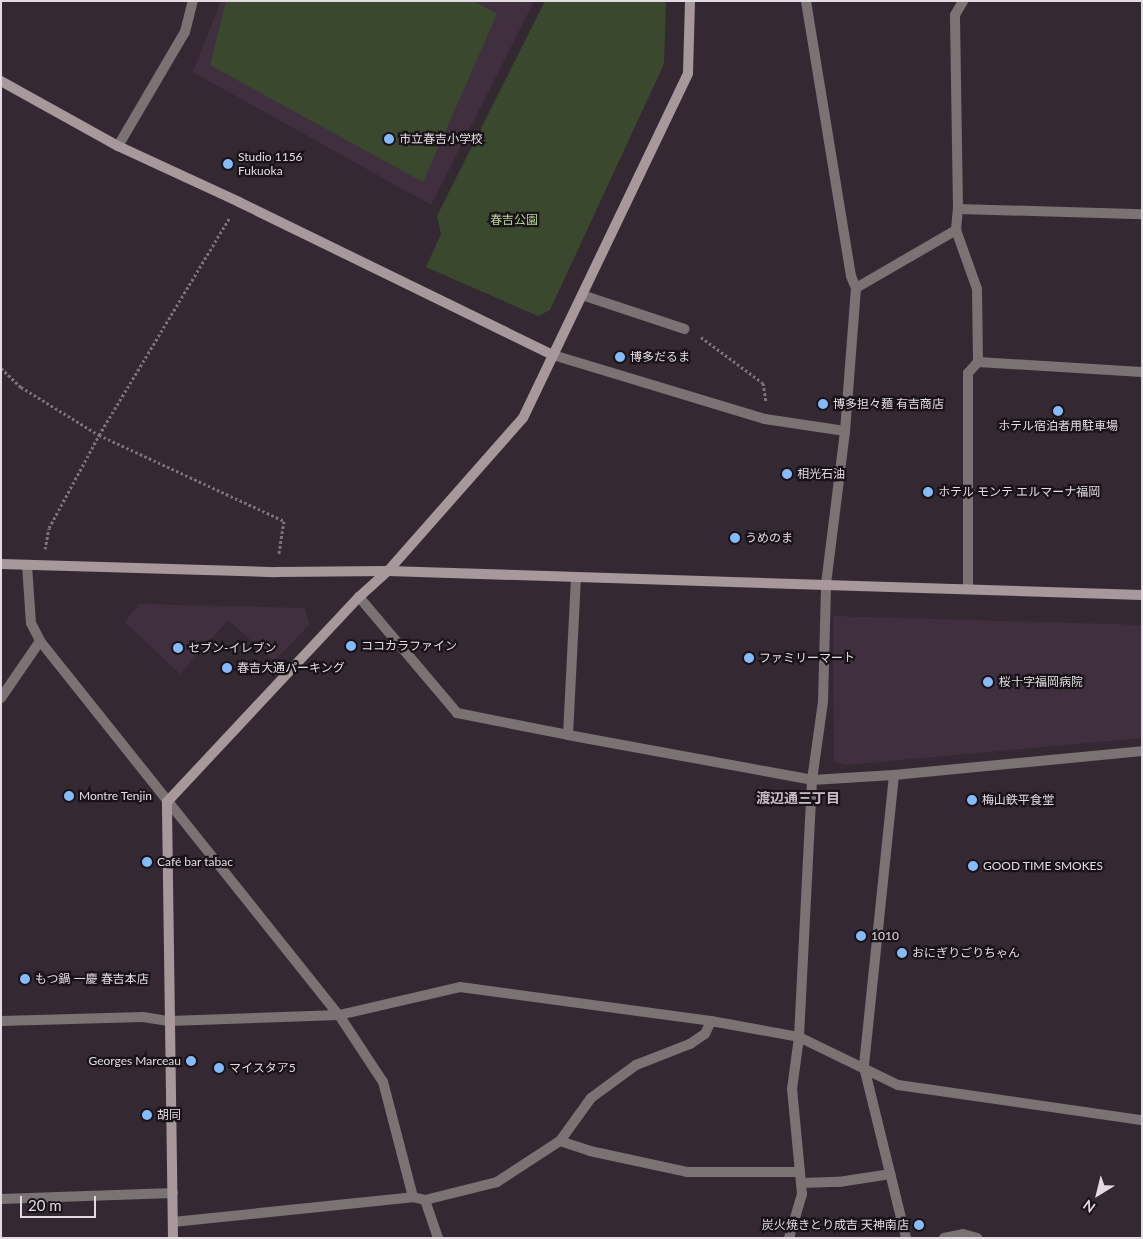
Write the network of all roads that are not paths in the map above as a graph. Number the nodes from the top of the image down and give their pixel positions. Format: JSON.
{"nodes":[{"id":1,"x":193,"y":1,"type":"edge"},
{"id":2,"x":690,"y":1,"type":"edge"},
{"id":3,"x":806,"y":1,"type":"edge"},
{"id":4,"x":962,"y":1,"type":"edge"},
{"id":5,"x":1,"y":81,"type":"edge"},
{"id":6,"x":118,"y":146,"type":"junction"},
{"id":7,"x":958,"y":208,"type":"junction"},
{"id":8,"x":1142,"y":214,"type":"edge"},
{"id":9,"x":956,"y":230,"type":"junction"},
{"id":10,"x":856,"y":288,"type":"junction"},
{"id":11,"x":582,"y":295,"type":"junction"},
{"id":12,"x":685,"y":329,"type":"road end"},
{"id":13,"x":553,"y":355,"type":"junction"},
{"id":14,"x":978,"y":362,"type":"junction"},
{"id":15,"x":1142,"y":372,"type":"edge"},
{"id":16,"x":845,"y":432,"type":"junction"},
{"id":17,"x":1,"y":564,"type":"edge"},
{"id":18,"x":27,"y":565,"type":"junction"},
{"id":19,"x":388,"y":571,"type":"junction"},
{"id":20,"x":576,"y":579,"type":"junction"},
{"id":21,"x":826,"y":584,"type":"junction"},
{"id":22,"x":968,"y":588,"type":"junction"},
{"id":23,"x":1142,"y":595,"type":"edge"},
{"id":24,"x":359,"y":597,"type":"junction"},
{"id":25,"x":40,"y":641,"type":"junction"},
{"id":26,"x":1,"y":698,"type":"edge"},
{"id":27,"x":568,"y":735,"type":"junction"},
{"id":28,"x":1142,"y":751,"type":"edge"},
{"id":29,"x":894,"y":775,"type":"junction"},
{"id":30,"x":812,"y":780,"type":"junction"},
{"id":31,"x":167,"y":802,"type":"junction"},
{"id":32,"x":340,"y":1015,"type":"junction"},
{"id":33,"x":1,"y":1021,"type":"edge"},
{"id":34,"x":169,"y":1021,"type":"junction"},
{"id":35,"x":711,"y":1021,"type":"junction"},
{"id":36,"x":799,"y":1037,"type":"junction"},
{"id":37,"x":864,"y":1067,"type":"junction"},
{"id":38,"x":1142,"y":1120,"type":"edge"},
{"id":39,"x":560,"y":1141,"type":"junction"},
{"id":40,"x":890,"y":1174,"type":"junction"},
{"id":41,"x":801,"y":1178,"type":"junction"},
{"id":42,"x":173,"y":1193,"type":"junction"},
{"id":43,"x":414,"y":1197,"type":"junction"},
{"id":44,"x":1,"y":1199,"type":"edge"},
{"id":45,"x":425,"y":1200,"type":"junction"},
{"id":46,"x":173,"y":1222,"type":"junction"},
{"id":47,"x":173,"y":1238,"type":"edge"},
{"id":48,"x":438,"y":1238,"type":"edge"},
{"id":49,"x":789,"y":1238,"type":"edge"},
{"id":50,"x":906,"y":1238,"type":"edge"},
{"id":51,"x":944,"y":1238,"type":"edge"},
{"id":52,"x":977,"y":1238,"type":"edge"}],
"edges":[{"from":1,"to":6,"type":"street"},
{"from":2,"to":11,"type":"street"},
{"from":3,"to":10,"type":"street"},
{"from":4,"to":7,"type":"street"},
{"from":5,"to":6,"type":"street"},
{"from":6,"to":13,"type":"street"},
{"from":7,"to":8,"type":"street"},
{"from":7,"to":9,"type":"street"},
{"from":9,"to":10,"type":"street"},
{"from":9,"to":14,"type":"street"},
{"from":10,"to":16,"type":"street"},
{"from":11,"to":12,"type":"street"},
{"from":11,"to":13,"type":"street"},
{"from":13,"to":16,"type":"street"},
{"from":13,"to":19,"type":"street"},
{"from":14,"to":15,"type":"street"},
{"from":14,"to":22,"type":"street"},
{"from":16,"to":21,"type":"street"},
{"from":17,"to":18,"type":"street"},
{"from":18,"to":19,"type":"street"},
{"from":18,"to":25,"type":"street"},
{"from":19,"to":20,"type":"street"},
{"from":19,"to":24,"type":"street"},
{"from":20,"to":21,"type":"street"},
{"from":20,"to":27,"type":"street"},
{"from":21,"to":22,"type":"street"},
{"from":21,"to":30,"type":"street"},
{"from":22,"to":23,"type":"street"},
{"from":24,"to":27,"type":"street"},
{"from":24,"to":31,"type":"street"},
{"from":25,"to":26,"type":"street"},
{"from":25,"to":31,"type":"street"},
{"from":27,"to":30,"type":"street"},
{"from":28,"to":29,"type":"street"},
{"from":29,"to":30,"type":"street"},
{"from":29,"to":37,"type":"street"},
{"from":30,"to":36,"type":"street"},
{"from":31,"to":32,"type":"street"},
{"from":31,"to":34,"type":"street"},
{"from":32,"to":34,"type":"street"},
{"from":32,"to":35,"type":"street"},
{"from":32,"to":43,"type":"street"},
{"from":33,"to":34,"type":"street"},
{"from":34,"to":42,"type":"street"},
{"from":35,"to":36,"type":"street"},
{"from":35,"to":39,"type":"street"},
{"from":36,"to":37,"type":"street"},
{"from":36,"to":41,"type":"street"},
{"from":37,"to":38,"type":"street"},
{"from":37,"to":40,"type":"street"},
{"from":39,"to":41,"type":"street"},
{"from":39,"to":45,"type":"street"},
{"from":40,"to":41,"type":"street"},
{"from":40,"to":50,"type":"street"},
{"from":41,"to":49,"type":"street"},
{"from":42,"to":44,"type":"street"},
{"from":42,"to":46,"type":"street"},
{"from":43,"to":45,"type":"street"},
{"from":43,"to":46,"type":"street"},
{"from":45,"to":48,"type":"street"},
{"from":46,"to":47,"type":"street"},
{"from":51,"to":52,"type":"street"}]}
